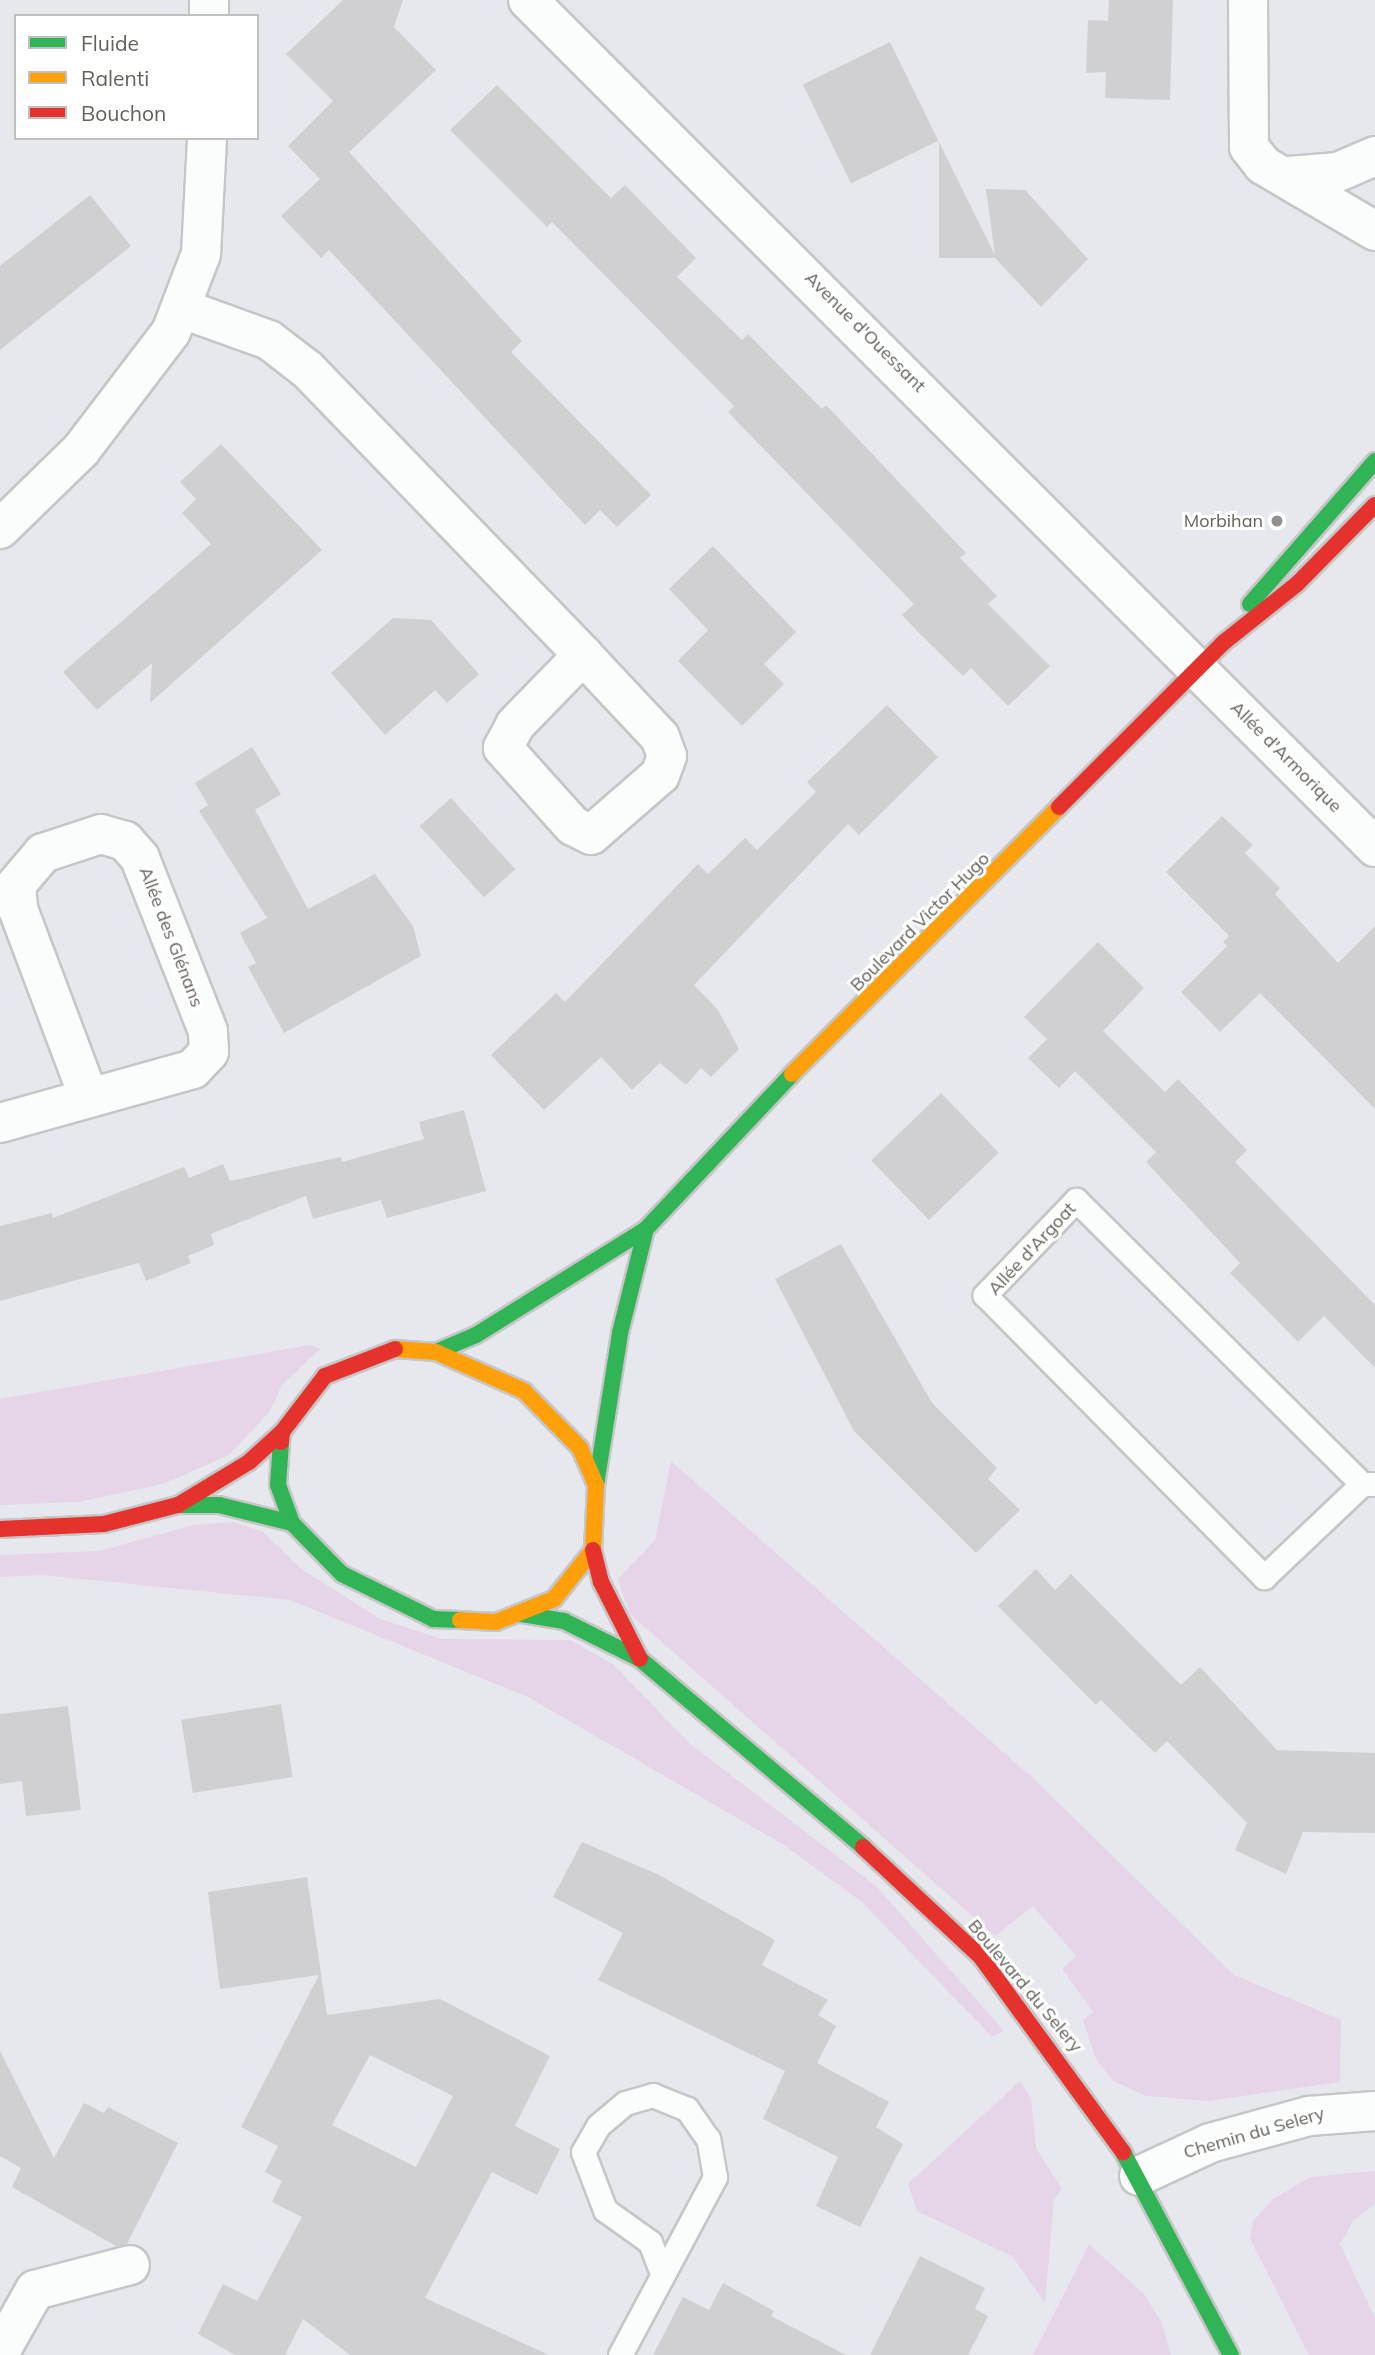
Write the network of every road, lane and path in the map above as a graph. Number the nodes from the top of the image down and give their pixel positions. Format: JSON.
{"nodes":[{"id":1,"x":528,"y":0,"type":"edge"},
{"id":2,"x":1248,"y":0,"type":"edge"},
{"id":3,"x":207,"y":140,"type":"edge"},
{"id":4,"x":1375,"y":156,"type":"edge"},
{"id":5,"x":1289,"y":176,"type":"junction"},
{"id":6,"x":1375,"y":231,"type":"edge"},
{"id":7,"x":183,"y":309,"type":"junction"},
{"id":8,"x":1375,"y":461,"type":"edge"},
{"id":9,"x":1375,"y":505,"type":"edge"},
{"id":10,"x":0,"y":529,"type":"edge"},
{"id":11,"x":583,"y":655,"type":"junction"},
{"id":12,"x":1210,"y":656,"type":"junction"},
{"id":13,"x":1375,"y":847,"type":"edge"},
{"id":14,"x":89,"y":1098,"type":"junction"},
{"id":15,"x":0,"y":1123,"type":"edge"},
{"id":16,"x":646,"y":1229,"type":"junction"},
{"id":17,"x":436,"y":1352,"type":"junction"},
{"id":18,"x":282,"y":1432,"type":"junction"},
{"id":19,"x":1368,"y":1484,"type":"edge"},
{"id":20,"x":596,"y":1485,"type":"junction"},
{"id":21,"x":178,"y":1505,"type":"junction"},
{"id":22,"x":292,"y":1523,"type":"junction"},
{"id":23,"x":0,"y":1529,"type":"edge"},
{"id":24,"x":593,"y":1550,"type":"junction"},
{"id":25,"x":522,"y":1614,"type":"junction"},
{"id":26,"x":640,"y":1659,"type":"junction"},
{"id":27,"x":1375,"y":2111,"type":"edge"},
{"id":28,"x":1139,"y":2176,"type":"junction"},
{"id":29,"x":130,"y":2265,"type":"dead end"},
{"id":30,"x":661,"y":2270,"type":"junction"},
{"id":31,"x":0,"y":2353,"type":"edge"},
{"id":32,"x":620,"y":2355,"type":"edge"},
{"id":33,"x":1231,"y":2355,"type":"edge"}],
"edges":[{"from":1,"to":12,"type":"street","name":"Avenue d'Ouessant"},
{"from":2,"to":5,"type":"street"},
{"from":3,"to":7,"type":"street"},
{"from":4,"to":5,"type":"street"},
{"from":5,"to":6,"type":"street"},
{"from":7,"to":10,"type":"street"},
{"from":7,"to":11,"type":"street"},
{"from":8,"to":12,"type":"street","name":"Boulevard Victor Hugo"},
{"from":9,"to":12,"type":"street","name":"Boulevard Victor Hugo"},
{"from":11,"to":11,"type":"street"},
{"from":12,"to":13,"type":"street","name":"Allée d'Armorique"},
{"from":12,"to":16,"type":"street","name":"Boulevard Victor Hugo"},
{"from":14,"to":14,"type":"street","name":"Allée des Glénans"},
{"from":14,"to":15,"type":"street","name":"Allée des Glénans"},
{"from":16,"to":17,"type":"street","name":"Boulevard Victor Hugo"},
{"from":16,"to":20,"type":"street","name":"Boulevard Victor Hugo"},
{"from":17,"to":18,"type":"street"},
{"from":17,"to":20,"type":"street"},
{"from":18,"to":21,"type":"street"},
{"from":18,"to":22,"type":"street"},
{"from":19,"to":19,"type":"lane","name":"Allée d'Argoat"},
{"from":20,"to":24,"type":"street","name":"Boulevard Victor Hugo"},
{"from":21,"to":22,"type":"street"},
{"from":21,"to":23,"type":"street"},
{"from":22,"to":25,"type":"street"},
{"from":24,"to":25,"type":"street"},
{"from":24,"to":26,"type":"street","name":"Boulevard du Selery"},
{"from":25,"to":26,"type":"street","name":"Boulevard du Selery"},
{"from":26,"to":28,"type":"street","name":"Boulevard du Selery"},
{"from":27,"to":28,"type":"street","name":"Chemin du Selery"},
{"from":28,"to":33,"type":"street","name":"Boulevard du Selery"},
{"from":29,"to":31,"type":"street"},
{"from":30,"to":30,"type":"lane"},
{"from":30,"to":32,"type":"lane"}]}
